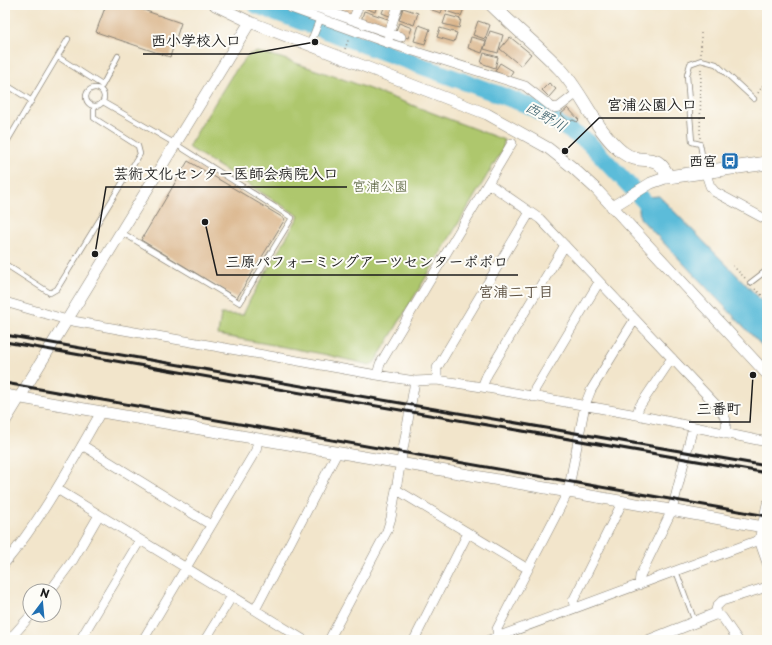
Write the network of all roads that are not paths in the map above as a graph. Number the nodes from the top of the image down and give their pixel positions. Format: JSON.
{"nodes":[{"id":1,"x":215,"y":5,"type":"edge"},
{"id":2,"x":290,"y":5,"type":"edge"},
{"id":3,"x":310,"y":5,"type":"edge"},
{"id":4,"x":359,"y":5,"type":"edge"},
{"id":5,"x":398,"y":5,"type":"edge"},
{"id":6,"x":492,"y":5,"type":"edge"},
{"id":7,"x":321,"y":11,"type":"edge"},
{"id":8,"x":353,"y":20,"type":"junction"},
{"id":9,"x":250,"y":22,"type":"junction"},
{"id":10,"x":389,"y":33,"type":"junction"},
{"id":11,"x":401,"y":37,"type":"dead end"},
{"id":12,"x":68,"y":39,"type":"dead end"},
{"id":13,"x":312,"y":39,"type":"dead end"},
{"id":14,"x":388,"y":43,"type":"junction"},
{"id":15,"x":118,"y":56,"type":"dead end"},
{"id":16,"x":58,"y":57,"type":"junction"},
{"id":17,"x":5,"y":84,"type":"edge"},
{"id":18,"x":101,"y":87,"type":"junction"},
{"id":19,"x":577,"y":93,"type":"junction"},
{"id":20,"x":754,"y":99,"type":"road end"},
{"id":21,"x":32,"y":101,"type":"junction"},
{"id":22,"x":103,"y":102,"type":"junction"},
{"id":23,"x":94,"y":106,"type":"junction"},
{"id":24,"x":174,"y":143,"type":"junction"},
{"id":25,"x":512,"y":144,"type":"dead end"},
{"id":26,"x":5,"y":145,"type":"edge"},
{"id":27,"x":767,"y":164,"type":"edge"},
{"id":28,"x":705,"y":171,"type":"junction"},
{"id":29,"x":668,"y":178,"type":"junction"},
{"id":30,"x":488,"y":183,"type":"junction"},
{"id":31,"x":612,"y":207,"type":"junction"},
{"id":32,"x":530,"y":212,"type":"junction"},
{"id":33,"x":767,"y":220,"type":"edge"},
{"id":34,"x":121,"y":232,"type":"junction"},
{"id":35,"x":565,"y":245,"type":"junction"},
{"id":36,"x":5,"y":264,"type":"edge"},
{"id":37,"x":767,"y":270,"type":"edge"},
{"id":38,"x":599,"y":282,"type":"junction"},
{"id":39,"x":750,"y":283,"type":"dead end"},
{"id":40,"x":5,"y":302,"type":"edge"},
{"id":41,"x":635,"y":319,"type":"junction"},
{"id":42,"x":67,"y":320,"type":"junction"},
{"id":43,"x":672,"y":358,"type":"junction"},
{"id":44,"x":767,"y":374,"type":"edge"},
{"id":45,"x":377,"y":375,"type":"junction"},
{"id":46,"x":437,"y":380,"type":"junction"},
{"id":47,"x":414,"y":381,"type":"junction"},
{"id":48,"x":482,"y":387,"type":"junction"},
{"id":49,"x":5,"y":395,"type":"edge"},
{"id":50,"x":533,"y":397,"type":"junction"},
{"id":51,"x":19,"y":398,"type":"junction"},
{"id":52,"x":585,"y":405,"type":"junction"},
{"id":53,"x":101,"y":412,"type":"junction"},
{"id":54,"x":637,"y":415,"type":"junction"},
{"id":55,"x":5,"y":421,"type":"edge"},
{"id":56,"x":693,"y":427,"type":"junction"},
{"id":57,"x":726,"y":434,"type":"junction"},
{"id":58,"x":258,"y":440,"type":"junction"},
{"id":59,"x":767,"y":442,"type":"edge"},
{"id":60,"x":82,"y":445,"type":"junction"},
{"id":61,"x":337,"y":454,"type":"junction"},
{"id":62,"x":400,"y":464,"type":"junction"},
{"id":63,"x":57,"y":489,"type":"junction"},
{"id":64,"x":397,"y":490,"type":"junction"},
{"id":65,"x":568,"y":492,"type":"junction"},
{"id":66,"x":623,"y":500,"type":"junction"},
{"id":67,"x":767,"y":504,"type":"edge"},
{"id":68,"x":672,"y":510,"type":"junction"},
{"id":69,"x":99,"y":515,"type":"junction"},
{"id":70,"x":211,"y":525,"type":"junction"},
{"id":71,"x":763,"y":526,"type":"junction"},
{"id":72,"x":468,"y":533,"type":"junction"},
{"id":73,"x":140,"y":540,"type":"junction"},
{"id":74,"x":759,"y":540,"type":"junction"},
{"id":75,"x":5,"y":563,"type":"edge"},
{"id":76,"x":767,"y":563,"type":"edge"},
{"id":77,"x":186,"y":568,"type":"junction"},
{"id":78,"x":528,"y":570,"type":"junction"},
{"id":79,"x":676,"y":571,"type":"junction"},
{"id":80,"x":56,"y":583,"type":"edge"},
{"id":81,"x":638,"y":585,"type":"junction"},
{"id":82,"x":767,"y":587,"type":"edge"},
{"id":83,"x":232,"y":596,"type":"junction"},
{"id":84,"x":575,"y":608,"type":"junction"},
{"id":85,"x":255,"y":610,"type":"junction"},
{"id":86,"x":715,"y":614,"type":"junction"},
{"id":87,"x":695,"y":622,"type":"junction"},
{"id":88,"x":24,"y":623,"type":"edge"},
{"id":89,"x":495,"y":639,"type":"edge"},
{"id":90,"x":9,"y":640,"type":"edge"},
{"id":91,"x":80,"y":640,"type":"edge"},
{"id":92,"x":143,"y":640,"type":"edge"},
{"id":93,"x":205,"y":640,"type":"edge"},
{"id":94,"x":304,"y":640,"type":"edge"},
{"id":95,"x":329,"y":640,"type":"edge"},
{"id":96,"x":414,"y":640,"type":"edge"},
{"id":97,"x":650,"y":640,"type":"edge"},
{"id":98,"x":738,"y":640,"type":"edge"}],
"edges":[{"from":1,"to":9,"type":"street"},
{"from":2,"to":7,"type":"street"},
{"from":3,"to":7,"type":"street"},
{"from":4,"to":8,"type":"street"},
{"from":5,"to":10,"type":"street"},
{"from":6,"to":19,"type":"main road"},
{"from":7,"to":8,"type":"street"},
{"from":7,"to":13,"type":"street"},
{"from":7,"to":14,"type":"street"},
{"from":8,"to":10,"type":"street"},
{"from":9,"to":24,"type":"street"},
{"from":9,"to":31,"type":"street"},
{"from":10,"to":11,"type":"street"},
{"from":10,"to":14,"type":"street"},
{"from":12,"to":16,"type":"lane"},
{"from":14,"to":19,"type":"street"},
{"from":15,"to":18,"type":"lane"},
{"from":16,"to":18,"type":"lane"},
{"from":16,"to":21,"type":"lane"},
{"from":17,"to":21,"type":"lane"},
{"from":18,"to":22,"type":"lane"},
{"from":18,"to":23,"type":"lane"},
{"from":19,"to":29,"type":"main road"},
{"from":20,"to":28,"type":"lane"},
{"from":21,"to":26,"type":"lane"},
{"from":22,"to":23,"type":"lane"},
{"from":22,"to":24,"type":"lane"},
{"from":23,"to":36,"type":"lane"},
{"from":24,"to":34,"type":"street"},
{"from":24,"to":34,"type":"lane"},
{"from":25,"to":30,"type":"street"},
{"from":27,"to":28,"type":"main road"},
{"from":28,"to":29,"type":"main road"},
{"from":28,"to":33,"type":"street"},
{"from":29,"to":31,"type":"street"},
{"from":30,"to":32,"type":"street"},
{"from":30,"to":45,"type":"street"},
{"from":31,"to":44,"type":"street"},
{"from":32,"to":35,"type":"street"},
{"from":32,"to":46,"type":"street"},
{"from":34,"to":42,"type":"street"},
{"from":35,"to":38,"type":"street"},
{"from":35,"to":48,"type":"street"},
{"from":37,"to":39,"type":"lane"},
{"from":38,"to":41,"type":"street"},
{"from":38,"to":50,"type":"street"},
{"from":40,"to":42,"type":"street"},
{"from":41,"to":43,"type":"street"},
{"from":41,"to":52,"type":"street"},
{"from":42,"to":45,"type":"street"},
{"from":42,"to":51,"type":"street"},
{"from":43,"to":54,"type":"street"},
{"from":43,"to":57,"type":"street"},
{"from":45,"to":47,"type":"street"},
{"from":46,"to":47,"type":"street"},
{"from":46,"to":48,"type":"street"},
{"from":47,"to":62,"type":"street"},
{"from":48,"to":50,"type":"street"},
{"from":49,"to":51,"type":"street"},
{"from":50,"to":52,"type":"street"},
{"from":51,"to":53,"type":"street"},
{"from":51,"to":55,"type":"street"},
{"from":52,"to":54,"type":"street"},
{"from":52,"to":65,"type":"street"},
{"from":53,"to":58,"type":"street"},
{"from":53,"to":60,"type":"street"},
{"from":54,"to":56,"type":"street"},
{"from":56,"to":57,"type":"street"},
{"from":56,"to":68,"type":"street"},
{"from":57,"to":59,"type":"street"},
{"from":58,"to":61,"type":"street"},
{"from":58,"to":70,"type":"street"},
{"from":60,"to":63,"type":"street"},
{"from":60,"to":70,"type":"street"},
{"from":61,"to":62,"type":"street"},
{"from":61,"to":85,"type":"street"},
{"from":62,"to":64,"type":"street"},
{"from":62,"to":65,"type":"street"},
{"from":63,"to":69,"type":"street"},
{"from":63,"to":75,"type":"street"},
{"from":64,"to":72,"type":"street"},
{"from":64,"to":95,"type":"street"},
{"from":65,"to":66,"type":"street"},
{"from":65,"to":78,"type":"street"},
{"from":66,"to":68,"type":"street"},
{"from":66,"to":84,"type":"street"},
{"from":67,"to":71,"type":"street"},
{"from":68,"to":71,"type":"street"},
{"from":68,"to":81,"type":"street"},
{"from":69,"to":73,"type":"street"},
{"from":69,"to":80,"type":"street"},
{"from":70,"to":77,"type":"street"},
{"from":71,"to":74,"type":"street"},
{"from":72,"to":78,"type":"street"},
{"from":72,"to":96,"type":"street"},
{"from":73,"to":77,"type":"street"},
{"from":73,"to":91,"type":"street"},
{"from":74,"to":76,"type":"street"},
{"from":74,"to":79,"type":"street"},
{"from":77,"to":83,"type":"street"},
{"from":77,"to":92,"type":"street"},
{"from":78,"to":89,"type":"street"},
{"from":79,"to":81,"type":"street"},
{"from":79,"to":87,"type":"lane"},
{"from":81,"to":84,"type":"street"},
{"from":82,"to":86,"type":"street"},
{"from":83,"to":85,"type":"street"},
{"from":83,"to":93,"type":"street"},
{"from":84,"to":89,"type":"street"},
{"from":85,"to":94,"type":"street"},
{"from":86,"to":87,"type":"street"},
{"from":86,"to":98,"type":"street"},
{"from":87,"to":97,"type":"street"},
{"from":88,"to":90,"type":"street"}]}
